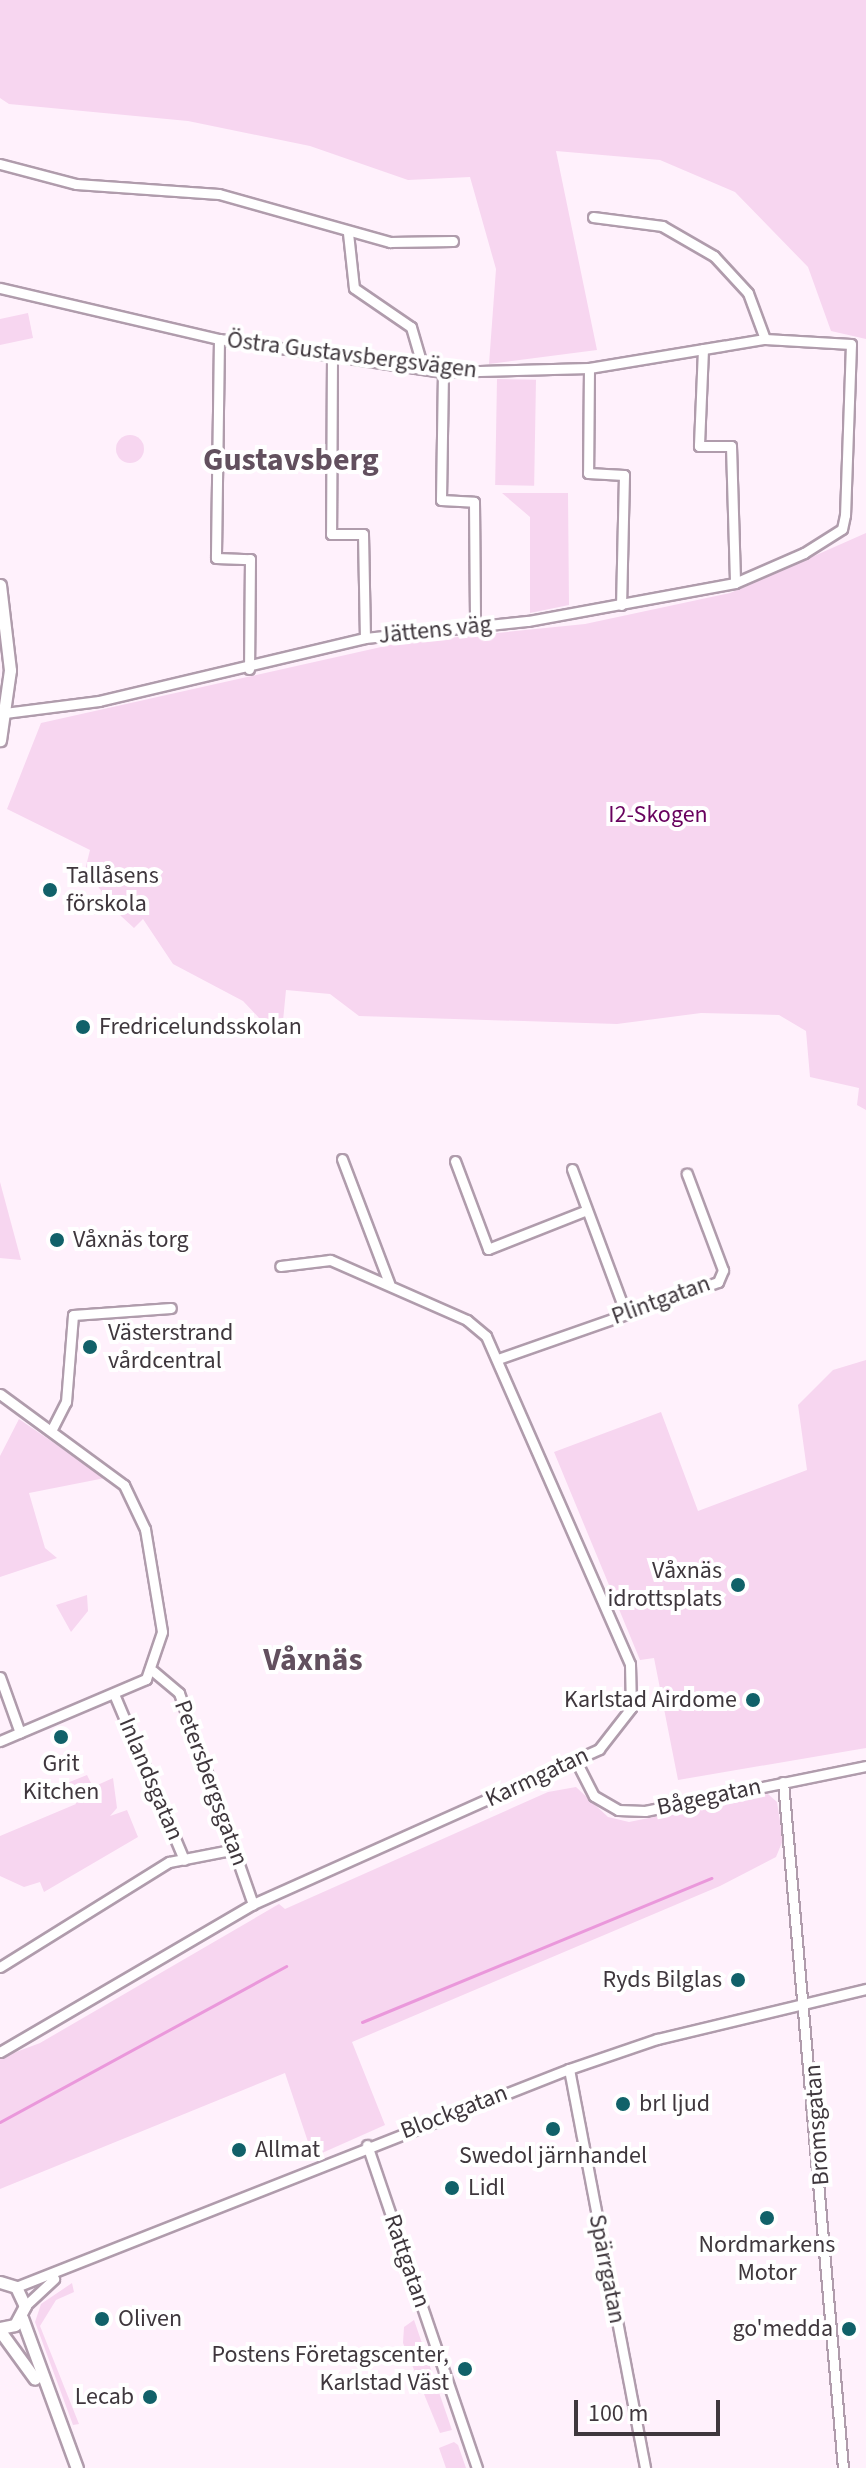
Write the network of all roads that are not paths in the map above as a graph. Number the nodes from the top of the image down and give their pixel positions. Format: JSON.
{"nodes":[{"id":1,"x":0,"y":164,"type":"edge"},
{"id":2,"x":593,"y":217,"type":"dead end"},
{"id":3,"x":348,"y":233,"type":"junction"},
{"id":4,"x":453,"y":241,"type":"dead end"},
{"id":5,"x":0,"y":288,"type":"edge"},
{"id":6,"x":219,"y":339,"type":"junction"},
{"id":7,"x":765,"y":339,"type":"junction"},
{"id":8,"x":703,"y":349,"type":"junction"},
{"id":9,"x":332,"y":356,"type":"junction"},
{"id":10,"x":423,"y":368,"type":"junction"},
{"id":11,"x":589,"y":368,"type":"junction"},
{"id":12,"x":443,"y":372,"type":"junction"},
{"id":13,"x":845,"y":515,"type":"joint"},
{"id":14,"x":735,"y":583,"type":"junction"},
{"id":15,"x":0,"y":585,"type":"edge"},
{"id":16,"x":621,"y":605,"type":"junction"},
{"id":17,"x":475,"y":625,"type":"junction"},
{"id":18,"x":365,"y":638,"type":"junction"},
{"id":19,"x":249,"y":669,"type":"junction"},
{"id":20,"x":5,"y":713,"type":"junction"},
{"id":21,"x":0,"y":740,"type":"edge"},
{"id":22,"x":342,"y":1159,"type":"dead end"},
{"id":23,"x":455,"y":1161,"type":"dead end"},
{"id":24,"x":572,"y":1169,"type":"dead end"},
{"id":25,"x":687,"y":1174,"type":"dead end"},
{"id":26,"x":587,"y":1210,"type":"junction"},
{"id":27,"x":280,"y":1266,"type":"dead end"},
{"id":28,"x":389,"y":1283,"type":"junction"},
{"id":29,"x":171,"y":1308,"type":"dead end"},
{"id":30,"x":626,"y":1314,"type":"junction"},
{"id":31,"x":498,"y":1359,"type":"junction"},
{"id":32,"x":0,"y":1394,"type":"edge"},
{"id":33,"x":52,"y":1429,"type":"junction"},
{"id":34,"x":153,"y":1671,"type":"junction"},
{"id":35,"x":0,"y":1677,"type":"edge"},
{"id":36,"x":114,"y":1694,"type":"junction"},
{"id":37,"x":20,"y":1733,"type":"junction"},
{"id":38,"x":0,"y":1741,"type":"edge"},
{"id":39,"x":576,"y":1761,"type":"junction"},
{"id":40,"x":866,"y":1766,"type":"edge"},
{"id":41,"x":783,"y":1782,"type":"junction"},
{"id":42,"x":236,"y":1849,"type":"junction"},
{"id":43,"x":184,"y":1860,"type":"junction"},
{"id":44,"x":253,"y":1904,"type":"junction"},
{"id":45,"x":0,"y":1967,"type":"edge"},
{"id":46,"x":866,"y":1989,"type":"edge"},
{"id":47,"x":807,"y":2002,"type":"junction"},
{"id":48,"x":0,"y":2052,"type":"edge"},
{"id":49,"x":569,"y":2069,"type":"junction"},
{"id":50,"x":367,"y":2145,"type":"junction"},
{"id":51,"x":56,"y":2277,"type":"junction"},
{"id":52,"x":1,"y":2281,"type":"edge"},
{"id":53,"x":16,"y":2287,"type":"junction"},
{"id":54,"x":23,"y":2312,"type":"junction"},
{"id":55,"x":0,"y":2330,"type":"edge"},
{"id":56,"x":49,"y":2399,"type":"junction"},
{"id":57,"x":77,"y":2468,"type":"edge"},
{"id":58,"x":477,"y":2468,"type":"edge"},
{"id":59,"x":645,"y":2468,"type":"edge"},
{"id":60,"x":843,"y":2468,"type":"edge"}],
"edges":[{"from":1,"to":3,"type":"street"},
{"from":2,"to":7,"type":"street"},
{"from":3,"to":4,"type":"street"},
{"from":3,"to":10,"type":"street"},
{"from":5,"to":6,"type":"street","name":"Östra Gustavsbergsvägen"},
{"from":6,"to":9,"type":"street","name":"Östra Gustavsbergsvägen"},
{"from":6,"to":19,"type":"street"},
{"from":7,"to":8,"type":"street","name":"Östra Gustavsbergsvägen"},
{"from":7,"to":13,"type":"street","name":"Östra Gustavsbergsvägen"},
{"from":8,"to":11,"type":"street","name":"Östra Gustavsbergsvägen"},
{"from":8,"to":14,"type":"street"},
{"from":9,"to":10,"type":"street","name":"Östra Gustavsbergsvägen"},
{"from":9,"to":18,"type":"street"},
{"from":10,"to":12,"type":"street","name":"Östra Gustavsbergsvägen"},
{"from":11,"to":12,"type":"street","name":"Östra Gustavsbergsvägen"},
{"from":11,"to":16,"type":"street"},
{"from":12,"to":17,"type":"street"},
{"from":13,"to":14,"type":"street","name":"Jättens väg"},
{"from":14,"to":16,"type":"street","name":"Jättens väg"},
{"from":15,"to":20,"type":"street"},
{"from":16,"to":17,"type":"street","name":"Jättens väg"},
{"from":17,"to":18,"type":"street","name":"Jättens väg"},
{"from":18,"to":19,"type":"street","name":"Jättens väg"},
{"from":19,"to":20,"type":"street","name":"Jättens väg"},
{"from":20,"to":21,"type":"street"},
{"from":22,"to":28,"type":"street"},
{"from":23,"to":26,"type":"street"},
{"from":24,"to":26,"type":"street"},
{"from":25,"to":30,"type":"street","name":"Plintgatan"},
{"from":26,"to":30,"type":"street"},
{"from":27,"to":28,"type":"street","name":"Karmgatan"},
{"from":28,"to":31,"type":"street","name":"Karmgatan"},
{"from":29,"to":33,"type":"street"},
{"from":30,"to":31,"type":"street","name":"Plintgatan"},
{"from":31,"to":39,"type":"street","name":"Karmgatan"},
{"from":32,"to":33,"type":"street"},
{"from":33,"to":34,"type":"street"},
{"from":34,"to":36,"type":"street"},
{"from":34,"to":42,"type":"street","name":"Petersbergsgatan"},
{"from":35,"to":37,"type":"street"},
{"from":36,"to":37,"type":"street"},
{"from":36,"to":43,"type":"street","name":"Inlandsgatan"},
{"from":37,"to":38,"type":"street"},
{"from":39,"to":41,"type":"street","name":"Bågegatan"},
{"from":39,"to":44,"type":"street","name":"Karmgatan"},
{"from":40,"to":41,"type":"street","name":"Bågegatan"},
{"from":41,"to":47,"type":"street","name":"Bromsgatan"},
{"from":42,"to":43,"type":"street","name":"Inlandsgatan"},
{"from":42,"to":44,"type":"street","name":"Petersbergsgatan"},
{"from":43,"to":45,"type":"street"},
{"from":44,"to":48,"type":"street","name":"Karmgatan"},
{"from":46,"to":47,"type":"street","name":"Blockgatan"},
{"from":47,"to":49,"type":"street","name":"Blockgatan"},
{"from":47,"to":60,"type":"street","name":"Bromsgatan"},
{"from":49,"to":50,"type":"street","name":"Blockgatan"},
{"from":49,"to":59,"type":"street","name":"Spärrgatan"},
{"from":50,"to":51,"type":"street","name":"Blockgatan"},
{"from":50,"to":58,"type":"street","name":"Rattgatan"},
{"from":51,"to":53,"type":"street","name":"Blockgatan"},
{"from":51,"to":54,"type":"street","name":"Blockgatan"},
{"from":52,"to":53,"type":"street"},
{"from":53,"to":54,"type":"street"},
{"from":54,"to":55,"type":"street"},
{"from":54,"to":56,"type":"street"},
{"from":55,"to":56,"type":"street"},
{"from":56,"to":57,"type":"street"}]}
